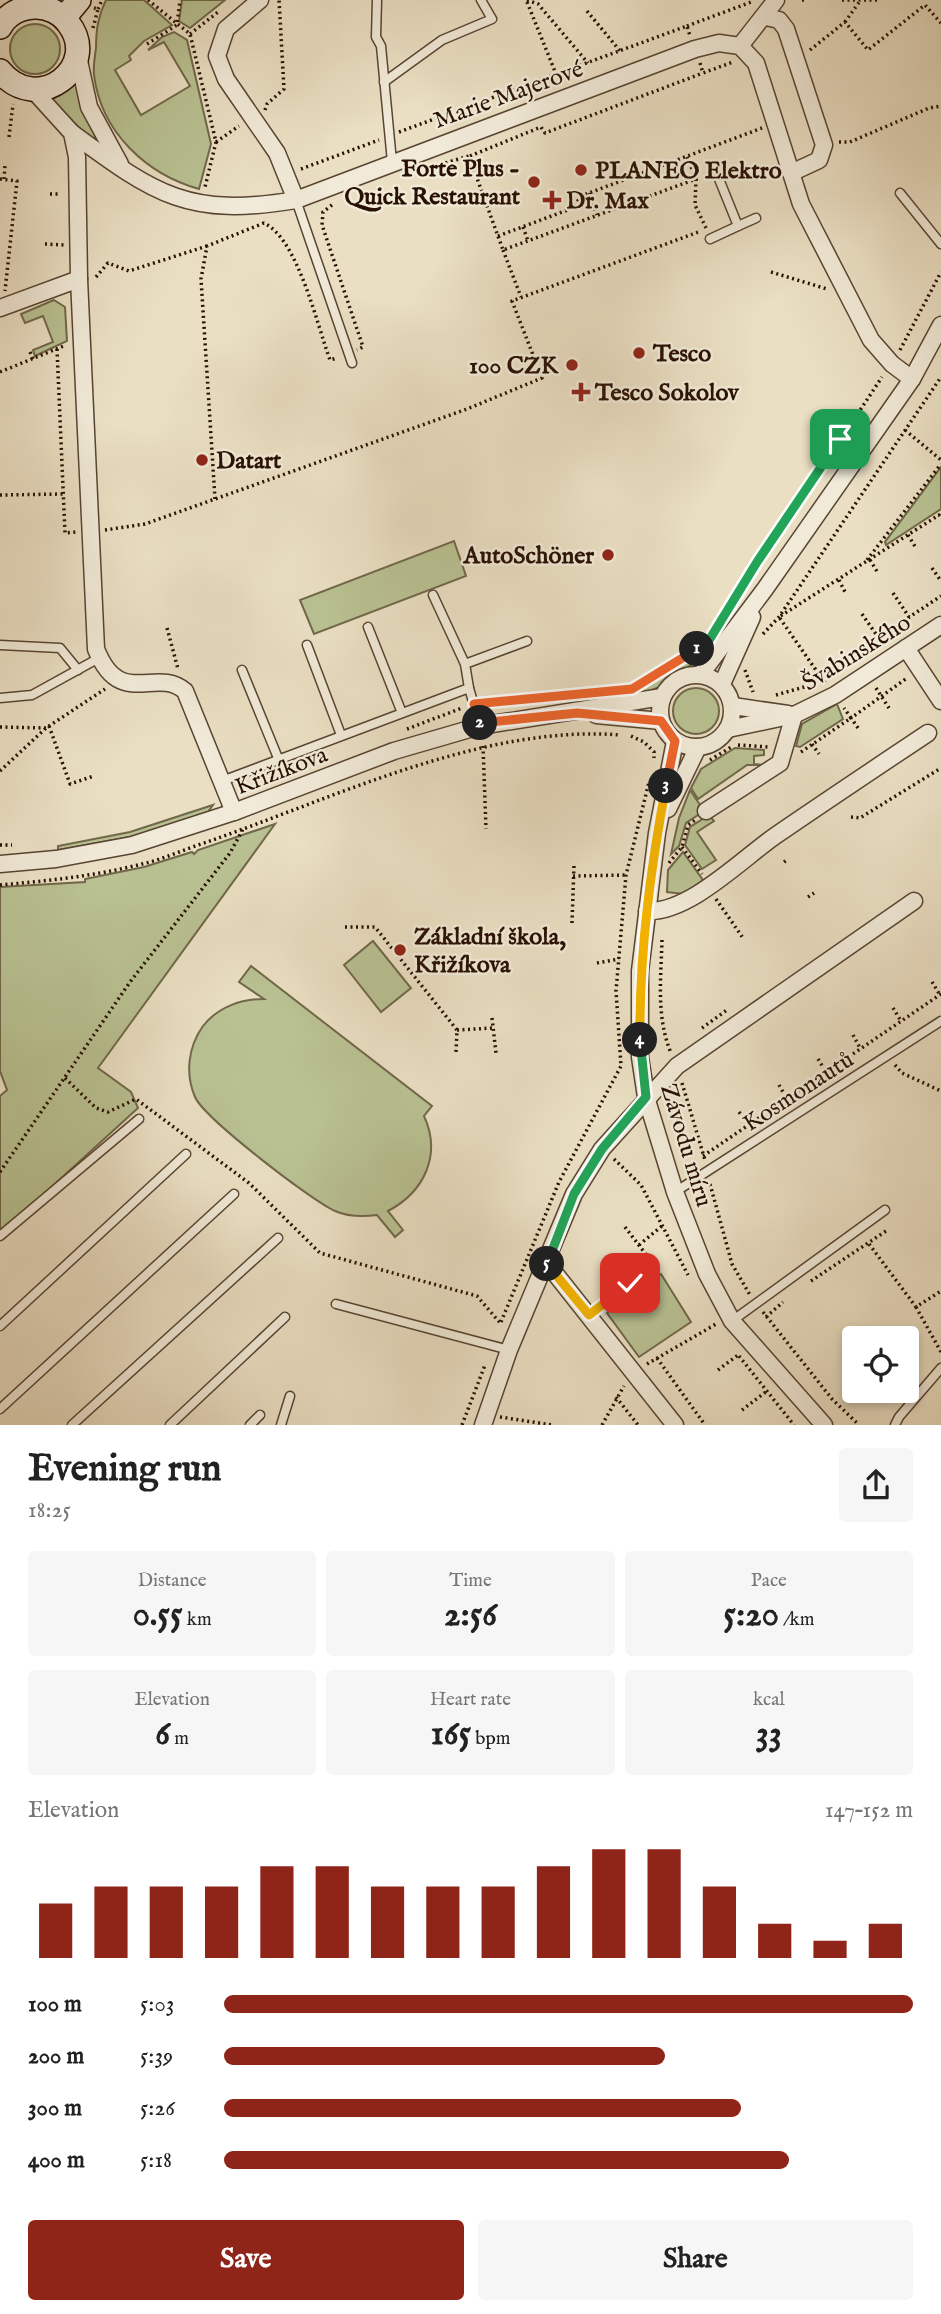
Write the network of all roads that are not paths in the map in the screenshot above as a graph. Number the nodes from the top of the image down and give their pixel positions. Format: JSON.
{"nodes":[{"id":1,"x":260,"y":0,"type":"edge"},
{"id":2,"x":377,"y":0,"type":"edge"},
{"id":3,"x":481,"y":0,"type":"edge"},
{"id":4,"x":776,"y":0,"type":"edge"},
{"id":5,"x":80,"y":7,"type":"edge"},
{"id":6,"x":766,"y":16,"type":"junction"},
{"id":7,"x":0,"y":27,"type":"edge"},
{"id":8,"x":77,"y":52,"type":"junction"},
{"id":9,"x":739,"y":54,"type":"junction"},
{"id":10,"x":0,"y":71,"type":"edge"},
{"id":11,"x":384,"y":82,"type":"junction"},
{"id":12,"x":33,"y":90,"type":"junction"},
{"id":13,"x":72,"y":133,"type":"junction"},
{"id":14,"x":391,"y":162,"type":"junction"},
{"id":15,"x":125,"y":173,"type":"junction"},
{"id":16,"x":791,"y":173,"type":"junction"},
{"id":17,"x":719,"y":179,"type":"dead end"},
{"id":18,"x":900,"y":193,"type":"dead end"},
{"id":19,"x":296,"y":200,"type":"junction"},
{"id":20,"x":756,"y":218,"type":"dead end"},
{"id":21,"x":738,"y":226,"type":"junction"},
{"id":22,"x":710,"y":239,"type":"dead end"},
{"id":23,"x":941,"y":244,"type":"edge"},
{"id":24,"x":79,"y":279,"type":"junction"},
{"id":25,"x":2,"y":300,"type":"edge"},
{"id":26,"x":941,"y":325,"type":"edge"},
{"id":27,"x":350,"y":358,"type":"road end"},
{"id":28,"x":912,"y":379,"type":"junction"},
{"id":29,"x":765,"y":589,"type":"junction"},
{"id":30,"x":433,"y":595,"type":"dead end"},
{"id":31,"x":941,"y":625,"type":"edge"},
{"id":32,"x":368,"y":627,"type":"dead end"},
{"id":33,"x":527,"y":641,"type":"dead end"},
{"id":34,"x":0,"y":645,"type":"edge"},
{"id":35,"x":307,"y":645,"type":"dead end"},
{"id":36,"x":906,"y":648,"type":"junction"},
{"id":37,"x":99,"y":657,"type":"junction"},
{"id":38,"x":465,"y":664,"type":"junction"},
{"id":39,"x":78,"y":670,"type":"junction"},
{"id":40,"x":242,"y":670,"type":"dead end"},
{"id":41,"x":701,"y":674,"type":"junction"},
{"id":42,"x":722,"y":684,"type":"junction"},
{"id":43,"x":468,"y":688,"type":"junction"},
{"id":44,"x":0,"y":698,"type":"edge"},
{"id":45,"x":662,"y":698,"type":"junction"},
{"id":46,"x":941,"y":701,"type":"edge"},
{"id":47,"x":733,"y":706,"type":"junction"},
{"id":48,"x":402,"y":713,"type":"junction"},
{"id":49,"x":577,"y":713,"type":"junction"},
{"id":50,"x":794,"y":715,"type":"junction"},
{"id":51,"x":661,"y":721,"type":"junction"},
{"id":52,"x":480,"y":726,"type":"junction"},
{"id":53,"x":728,"y":729,"type":"junction"},
{"id":54,"x":928,"y":733,"type":"dead end"},
{"id":55,"x":341,"y":735,"type":"junction"},
{"id":56,"x":675,"y":741,"type":"junction"},
{"id":57,"x":698,"y":747,"type":"junction"},
{"id":58,"x":278,"y":758,"type":"junction"},
{"id":59,"x":222,"y":781,"type":"junction"},
{"id":60,"x":234,"y":812,"type":"junction"},
{"id":61,"x":702,"y":814,"type":"road end"},
{"id":62,"x":657,"y":833,"type":"junction"},
{"id":63,"x":0,"y":864,"type":"edge"},
{"id":64,"x":914,"y":901,"type":"dead end"},
{"id":65,"x":647,"y":911,"type":"junction"},
{"id":66,"x":941,"y":1021,"type":"edge"},
{"id":67,"x":646,"y":1097,"type":"junction"},
{"id":68,"x":139,"y":1119,"type":"dead end"},
{"id":69,"x":186,"y":1154,"type":"dead end"},
{"id":70,"x":675,"y":1192,"type":"junction"},
{"id":71,"x":234,"y":1194,"type":"dead end"},
{"id":72,"x":885,"y":1210,"type":"dead end"},
{"id":73,"x":0,"y":1236,"type":"edge"},
{"id":74,"x":278,"y":1238,"type":"dead end"},
{"id":75,"x":546,"y":1262,"type":"junction"},
{"id":76,"x":630,"y":1283,"type":"road end"},
{"id":77,"x":336,"y":1304,"type":"dead end"},
{"id":78,"x":589,"y":1315,"type":"junction"},
{"id":79,"x":285,"y":1317,"type":"dead end"},
{"id":80,"x":732,"y":1321,"type":"junction"},
{"id":81,"x":0,"y":1326,"type":"edge"},
{"id":82,"x":509,"y":1350,"type":"junction"},
{"id":83,"x":941,"y":1368,"type":"edge"},
{"id":84,"x":290,"y":1396,"type":"dead end"},
{"id":85,"x":0,"y":1409,"type":"edge"},
{"id":86,"x":260,"y":1415,"type":"dead end"},
{"id":87,"x":484,"y":1419,"type":"edge"},
{"id":88,"x":72,"y":1425,"type":"edge"},
{"id":89,"x":170,"y":1425,"type":"edge"},
{"id":90,"x":250,"y":1425,"type":"edge"},
{"id":91,"x":281,"y":1425,"type":"edge"},
{"id":92,"x":675,"y":1425,"type":"edge"},
{"id":93,"x":824,"y":1425,"type":"edge"},
{"id":94,"x":895,"y":1425,"type":"edge"}],
"edges":[{"from":1,"to":19,"type":"street"},
{"from":2,"to":11,"type":"lane"},
{"from":3,"to":11,"type":"lane"},
{"from":4,"to":6,"type":"street"},
{"from":5,"to":7,"type":"street"},
{"from":5,"to":8,"type":"street"},
{"from":6,"to":9,"type":"street"},
{"from":6,"to":16,"type":"street"},
{"from":8,"to":12,"type":"street"},
{"from":8,"to":15,"type":"street"},
{"from":9,"to":14,"type":"street","name":"Marie Majerové"},
{"from":9,"to":16,"type":"street"},
{"from":10,"to":12,"type":"street"},
{"from":11,"to":14,"type":"lane"},
{"from":12,"to":13,"type":"street","name":"Marie Majerové"},
{"from":13,"to":15,"type":"street","name":"Marie Majerové"},
{"from":13,"to":24,"type":"street"},
{"from":14,"to":19,"type":"street","name":"Marie Majerové"},
{"from":15,"to":19,"type":"street","name":"Marie Majerové"},
{"from":16,"to":28,"type":"street"},
{"from":17,"to":21,"type":"lane"},
{"from":18,"to":23,"type":"lane"},
{"from":19,"to":27,"type":"lane"},
{"from":20,"to":21,"type":"lane"},
{"from":21,"to":22,"type":"lane"},
{"from":24,"to":25,"type":"street"},
{"from":24,"to":37,"type":"street"},
{"from":26,"to":28,"type":"street"},
{"from":28,"to":29,"type":"street"},
{"from":29,"to":41,"type":"street"},
{"from":29,"to":42,"type":"street"},
{"from":30,"to":38,"type":"lane"},
{"from":31,"to":36,"type":"street","name":"Švabinského"},
{"from":32,"to":48,"type":"lane"},
{"from":33,"to":38,"type":"lane"},
{"from":34,"to":39,"type":"lane"},
{"from":35,"to":55,"type":"lane"},
{"from":36,"to":46,"type":"street"},
{"from":36,"to":50,"type":"street","name":"Švabinského"},
{"from":37,"to":39,"type":"lane"},
{"from":37,"to":59,"type":"street"},
{"from":38,"to":43,"type":"lane"},
{"from":39,"to":44,"type":"lane"},
{"from":40,"to":58,"type":"lane"},
{"from":41,"to":42,"type":"street"},
{"from":41,"to":45,"type":"street"},
{"from":42,"to":47,"type":"street"},
{"from":43,"to":48,"type":"lane"},
{"from":43,"to":52,"type":"lane"},
{"from":45,"to":49,"type":"street","name":"Křižíkova"},
{"from":45,"to":51,"type":"street"},
{"from":47,"to":50,"type":"street","name":"Švabinského"},
{"from":47,"to":53,"type":"street"},
{"from":48,"to":55,"type":"lane"},
{"from":49,"to":51,"type":"street","name":"Křižíkova"},
{"from":49,"to":52,"type":"street","name":"Křižíkova"},
{"from":50,"to":53,"type":"street","name":"Švabinského"},
{"from":50,"to":61,"type":"street"},
{"from":51,"to":56,"type":"street"},
{"from":52,"to":60,"type":"street","name":"Křižíkova"},
{"from":53,"to":57,"type":"street"},
{"from":54,"to":65,"type":"street"},
{"from":55,"to":58,"type":"lane"},
{"from":56,"to":57,"type":"street"},
{"from":56,"to":62,"type":"street","name":"Závodu míru"},
{"from":57,"to":62,"type":"street","name":"Závodu míru"},
{"from":58,"to":59,"type":"lane"},
{"from":59,"to":60,"type":"street"},
{"from":60,"to":63,"type":"street","name":"Křižíkova"},
{"from":62,"to":65,"type":"street","name":"Závodu míru"},
{"from":64,"to":67,"type":"street"},
{"from":65,"to":67,"type":"street","name":"Závodu míru"},
{"from":66,"to":70,"type":"lane","name":"Kosmonautů"},
{"from":67,"to":70,"type":"street","name":"Závodu míru"},
{"from":67,"to":75,"type":"street"},
{"from":68,"to":73,"type":"lane"},
{"from":69,"to":81,"type":"lane"},
{"from":70,"to":80,"type":"street","name":"Závodu míru"},
{"from":71,"to":85,"type":"lane"},
{"from":72,"to":80,"type":"lane"},
{"from":74,"to":88,"type":"lane"},
{"from":75,"to":78,"type":"street"},
{"from":75,"to":82,"type":"street"},
{"from":76,"to":78,"type":"lane"},
{"from":77,"to":82,"type":"lane"},
{"from":78,"to":92,"type":"street"},
{"from":79,"to":89,"type":"lane"},
{"from":80,"to":93,"type":"street","name":"Závodu míru"},
{"from":82,"to":87,"type":"street"},
{"from":83,"to":94,"type":"lane"},
{"from":84,"to":91,"type":"lane"},
{"from":86,"to":90,"type":"lane"}]}
